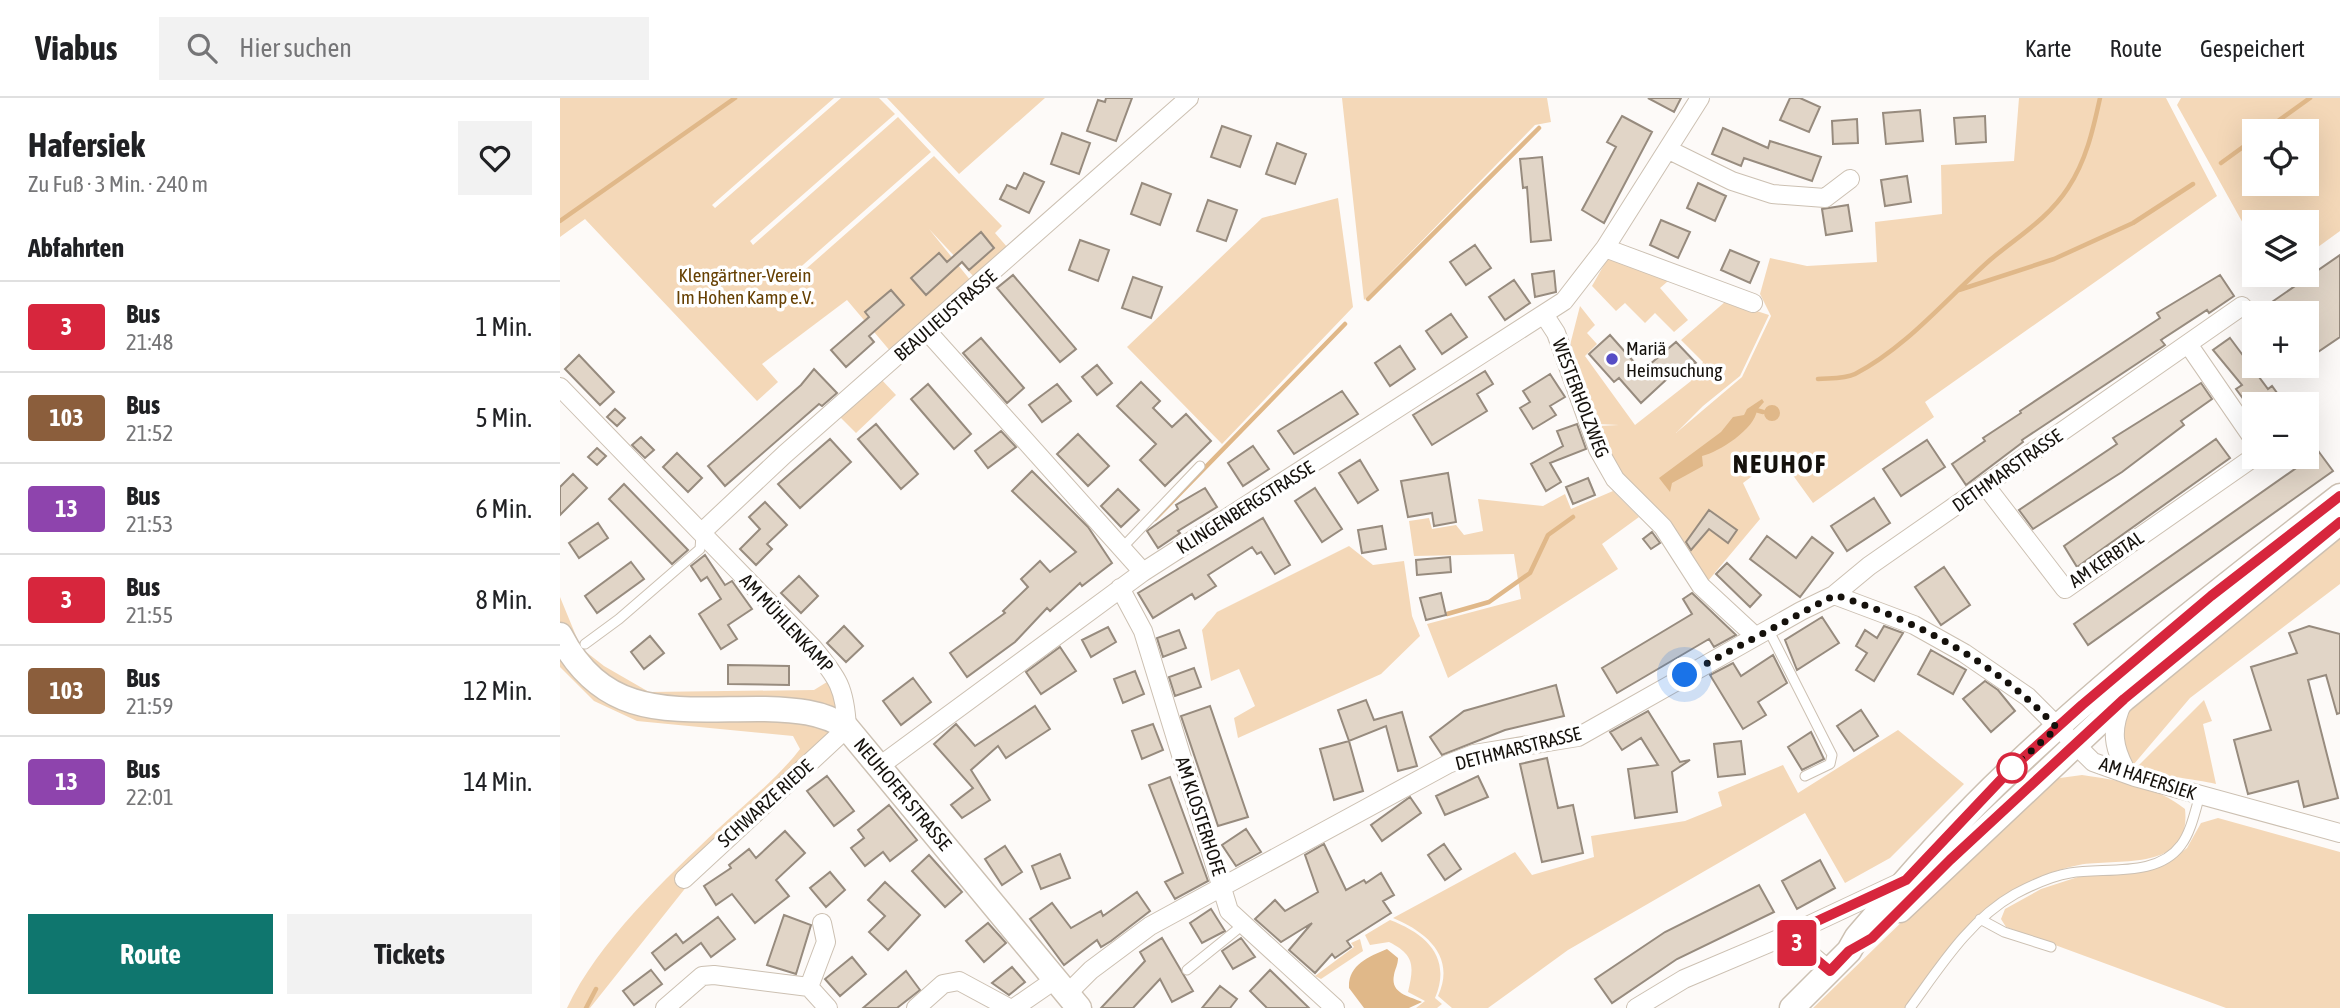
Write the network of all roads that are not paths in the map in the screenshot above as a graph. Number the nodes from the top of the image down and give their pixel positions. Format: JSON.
{"nodes":[{"id":1,"x":1189,"y":98,"type":"edge"},
{"id":2,"x":1700,"y":98,"type":"edge"},
{"id":3,"x":1669,"y":150,"type":"junction"},
{"id":4,"x":1850,"y":179,"type":"dead end"},
{"id":5,"x":1605,"y":248,"type":"junction"},
{"id":6,"x":1753,"y":303,"type":"dead end"},
{"id":7,"x":2242,"y":306,"type":"dead end"},
{"id":8,"x":1545,"y":316,"type":"junction"},
{"id":9,"x":927,"y":331,"type":"junction"},
{"id":10,"x":2188,"y":344,"type":"junction"},
{"id":11,"x":560,"y":387,"type":"edge"},
{"id":12,"x":2242,"y":423,"type":"edge"},
{"id":13,"x":1200,"y":466,"type":"dead end"},
{"id":14,"x":2242,"y":466,"type":"edge"},
{"id":15,"x":1985,"y":485,"type":"junction"},
{"id":16,"x":2340,"y":496,"type":"edge"},
{"id":17,"x":2340,"y":523,"type":"edge"},
{"id":18,"x":702,"y":532,"type":"junction"},
{"id":19,"x":1122,"y":548,"type":"junction"},
{"id":20,"x":1143,"y":572,"type":"junction"},
{"id":21,"x":1120,"y":588,"type":"junction"},
{"id":22,"x":1835,"y":595,"type":"junction"},
{"id":23,"x":1762,"y":633,"type":"junction"},
{"id":24,"x":560,"y":635,"type":"edge"},
{"id":25,"x":585,"y":644,"type":"dead end"},
{"id":26,"x":2124,"y":699,"type":"junction"},
{"id":27,"x":847,"y":728,"type":"junction"},
{"id":28,"x":2066,"y":736,"type":"junction"},
{"id":29,"x":881,"y":765,"type":"junction"},
{"id":30,"x":2128,"y":774,"type":"junction"},
{"id":31,"x":1805,"y":775,"type":"dead end"},
{"id":32,"x":2200,"y":795,"type":"junction"},
{"id":33,"x":2340,"y":833,"type":"edge"},
{"id":34,"x":684,"y":879,"type":"dead end"},
{"id":35,"x":1906,"y":880,"type":"junction"},
{"id":36,"x":1224,"y":887,"type":"junction"},
{"id":37,"x":1980,"y":919,"type":"junction"},
{"id":38,"x":822,"y":923,"type":"dead end"},
{"id":39,"x":1244,"y":924,"type":"junction"},
{"id":40,"x":1787,"y":935,"type":"junction"},
{"id":41,"x":2051,"y":947,"type":"dead end"},
{"id":42,"x":1849,"y":951,"type":"junction"},
{"id":43,"x":1187,"y":970,"type":"dead end"},
{"id":44,"x":1830,"y":971,"type":"junction"},
{"id":45,"x":809,"y":987,"type":"junction"},
{"id":46,"x":1068,"y":993,"type":"edge"},
{"id":47,"x":665,"y":1008,"type":"edge"},
{"id":48,"x":828,"y":1008,"type":"edge"},
{"id":49,"x":916,"y":1008,"type":"edge"},
{"id":50,"x":1012,"y":1008,"type":"edge"},
{"id":51,"x":1335,"y":1008,"type":"edge"},
{"id":52,"x":1636,"y":1008,"type":"edge"},
{"id":53,"x":1792,"y":1008,"type":"edge"},
{"id":54,"x":1910,"y":1008,"type":"edge"}],
"edges":[{"from":1,"to":9,"type":"street","name":"BEAULIEUSTRASSE"},
{"from":2,"to":3,"type":"street","name":"KLINGENBERGSTRASSE"},
{"from":3,"to":4,"type":"street"},
{"from":3,"to":5,"type":"street","name":"KLINGENBERGSTRASSE"},
{"from":5,"to":6,"type":"street"},
{"from":5,"to":8,"type":"street","name":"KLINGENBERGSTRASSE"},
{"from":7,"to":10,"type":"street","name":"DETHMARSTRASSE"},
{"from":8,"to":20,"type":"street","name":"KLINGENBERGSTRASSE"},
{"from":8,"to":23,"type":"street","name":"WESTERHOLZWEG"},
{"from":9,"to":18,"type":"street","name":"BEAULIEUSTRASSE"},
{"from":9,"to":19,"type":"street"},
{"from":10,"to":12,"type":"street"},
{"from":10,"to":15,"type":"street","name":"DETHMARSTRASSE"},
{"from":11,"to":18,"type":"street","name":"AM MÜHLENKAMP"},
{"from":13,"to":19,"type":"lane"},
{"from":14,"to":15,"type":"street","name":"AM KERBTAL"},
{"from":15,"to":22,"type":"street","name":"DETHMARSTRASSE"},
{"from":16,"to":28,"type":"main road"},
{"from":17,"to":26,"type":"main road"},
{"from":18,"to":25,"type":"lane"},
{"from":18,"to":27,"type":"street","name":"AM MÜHLENKAMP"},
{"from":19,"to":20,"type":"street"},
{"from":20,"to":21,"type":"street","name":"KLINGENBERGSTRASSE"},
{"from":21,"to":29,"type":"street","name":"KLINGENBERGSTRASSE"},
{"from":21,"to":36,"type":"street","name":"AM KLOSTERHOFE"},
{"from":22,"to":23,"type":"street","name":"DETHMARSTRASSE"},
{"from":22,"to":28,"type":"street","name":"AM HAFERSIEK"},
{"from":23,"to":31,"type":"lane"},
{"from":23,"to":36,"type":"street","name":"DETHMARSTRASSE"},
{"from":24,"to":27,"type":"main road","name":"NEUHOFER STRASSE"},
{"from":26,"to":28,"type":"main road"},
{"from":26,"to":30,"type":"street"},
{"from":27,"to":29,"type":"main road","name":"NEUHOFER STRASSE"},
{"from":27,"to":34,"type":"street","name":"SCHWARZE RIEDE"},
{"from":28,"to":30,"type":"street","name":"AM HAFERSIEK"},
{"from":28,"to":35,"type":"main road"},
{"from":28,"to":42,"type":"main road"},
{"from":29,"to":46,"type":"main road","name":"NEUHOFER STRASSE"},
{"from":30,"to":32,"type":"street","name":"AM HAFERSIEK"},
{"from":32,"to":33,"type":"street","name":"AM HAFERSIEK"},
{"from":32,"to":37,"type":"lane"},
{"from":35,"to":40,"type":"street"},
{"from":35,"to":42,"type":"main road"},
{"from":36,"to":39,"type":"street","name":"AM KLOSTERHOFE"},
{"from":36,"to":46,"type":"street","name":"DETHMARSTRASSE"},
{"from":37,"to":41,"type":"lane"},
{"from":37,"to":54,"type":"lane"},
{"from":38,"to":45,"type":"street"},
{"from":39,"to":43,"type":"lane"},
{"from":39,"to":51,"type":"street","name":"AM KLOSTERHOFE"},
{"from":40,"to":44,"type":"street"},
{"from":40,"to":52,"type":"street"},
{"from":42,"to":44,"type":"main road"},
{"from":44,"to":53,"type":"main road"},
{"from":45,"to":47,"type":"street"},
{"from":45,"to":48,"type":"street"},
{"from":46,"to":50,"type":"street"},
{"from":49,"to":50,"type":"street"}]}
